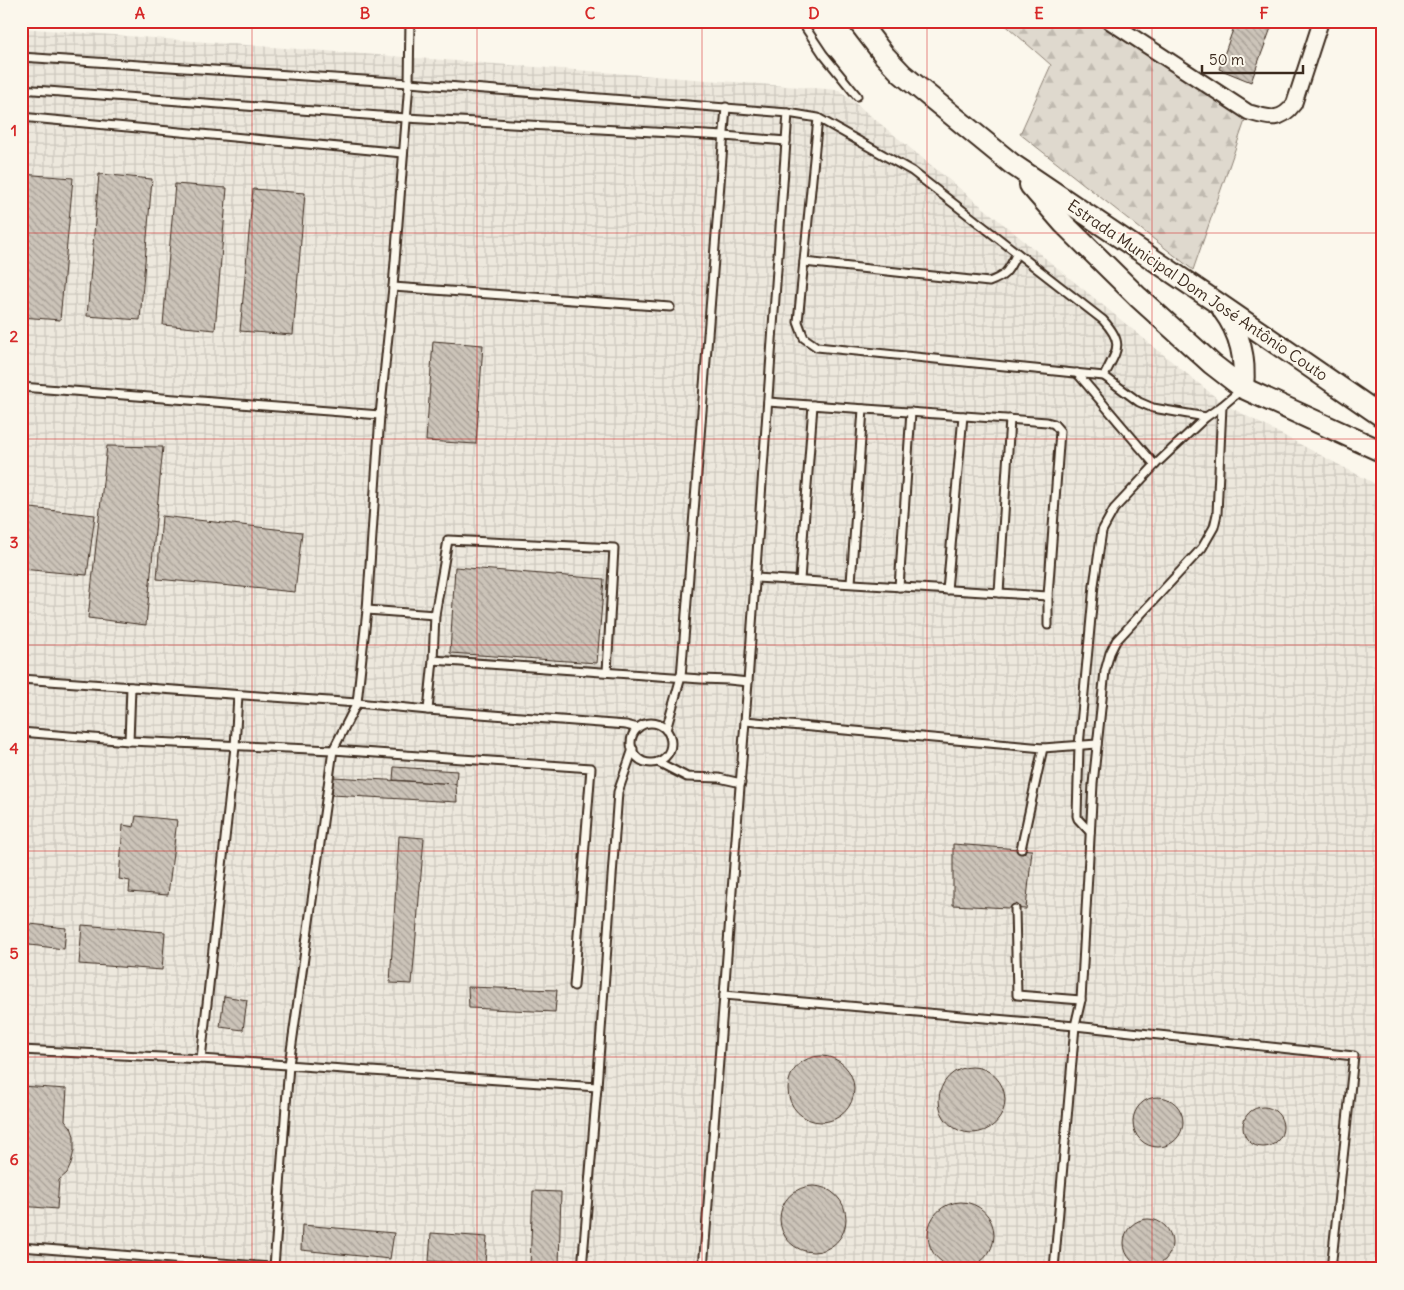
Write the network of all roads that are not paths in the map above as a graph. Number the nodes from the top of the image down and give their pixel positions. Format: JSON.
{"nodes":[{"id":1,"x":410,"y":21,"type":"edge"},
{"id":2,"x":801,"y":21,"type":"edge"},
{"id":3,"x":858,"y":21,"type":"edge"},
{"id":4,"x":1109,"y":21,"type":"edge"},
{"id":5,"x":1321,"y":21,"type":"edge"},
{"id":6,"x":21,"y":57,"type":"edge"},
{"id":7,"x":409,"y":83,"type":"junction"},
{"id":8,"x":21,"y":89,"type":"edge"},
{"id":9,"x":857,"y":96,"type":"dead end"},
{"id":10,"x":726,"y":107,"type":"junction"},
{"id":11,"x":788,"y":113,"type":"junction"},
{"id":12,"x":21,"y":117,"type":"edge"},
{"id":13,"x":406,"y":118,"type":"junction"},
{"id":14,"x":818,"y":118,"type":"junction"},
{"id":15,"x":724,"y":136,"type":"junction"},
{"id":16,"x":786,"y":141,"type":"junction"},
{"id":17,"x":403,"y":153,"type":"junction"},
{"id":18,"x":1012,"y":164,"type":"junction"},
{"id":19,"x":1017,"y":253,"type":"junction"},
{"id":20,"x":804,"y":262,"type":"junction"},
{"id":21,"x":393,"y":287,"type":"junction"},
{"id":22,"x":1216,"y":302,"type":"junction"},
{"id":23,"x":670,"y":307,"type":"dead end"},
{"id":24,"x":1241,"y":343,"type":"junction"},
{"id":25,"x":1212,"y":364,"type":"junction"},
{"id":26,"x":1077,"y":373,"type":"junction"},
{"id":27,"x":1104,"y":376,"type":"junction"},
{"id":28,"x":21,"y":387,"type":"edge"},
{"id":29,"x":1243,"y":388,"type":"junction"},
{"id":30,"x":768,"y":402,"type":"junction"},
{"id":31,"x":813,"y":405,"type":"junction"},
{"id":32,"x":1222,"y":406,"type":"junction"},
{"id":33,"x":863,"y":409,"type":"junction"},
{"id":34,"x":911,"y":412,"type":"junction"},
{"id":35,"x":380,"y":415,"type":"junction"},
{"id":36,"x":963,"y":416,"type":"junction"},
{"id":37,"x":1206,"y":417,"type":"junction"},
{"id":38,"x":1383,"y":417,"type":"edge"},
{"id":39,"x":1010,"y":419,"type":"junction"},
{"id":40,"x":1383,"y":452,"type":"edge"},
{"id":41,"x":1155,"y":465,"type":"junction"},
{"id":42,"x":756,"y":578,"type":"junction"},
{"id":43,"x":800,"y":580,"type":"junction"},
{"id":44,"x":851,"y":584,"type":"junction"},
{"id":45,"x":899,"y":587,"type":"junction"},
{"id":46,"x":947,"y":590,"type":"junction"},
{"id":47,"x":999,"y":593,"type":"junction"},
{"id":48,"x":1048,"y":596,"type":"junction"},
{"id":49,"x":367,"y":610,"type":"junction"},
{"id":50,"x":435,"y":616,"type":"junction"},
{"id":51,"x":1048,"y":625,"type":"dead end"},
{"id":52,"x":433,"y":660,"type":"junction"},
{"id":53,"x":607,"y":672,"type":"junction"},
{"id":54,"x":681,"y":678,"type":"junction"},
{"id":55,"x":21,"y":679,"type":"edge"},
{"id":56,"x":748,"y":682,"type":"junction"},
{"id":57,"x":131,"y":687,"type":"junction"},
{"id":58,"x":238,"y":695,"type":"junction"},
{"id":59,"x":357,"y":702,"type":"junction"},
{"id":60,"x":428,"y":710,"type":"junction"},
{"id":61,"x":745,"y":721,"type":"junction"},
{"id":62,"x":638,"y":728,"type":"junction"},
{"id":63,"x":666,"y":730,"type":"junction"},
{"id":64,"x":21,"y":732,"type":"edge"},
{"id":65,"x":128,"y":741,"type":"junction"},
{"id":66,"x":1097,"y":744,"type":"junction"},
{"id":67,"x":235,"y":746,"type":"junction"},
{"id":68,"x":1079,"y":746,"type":"junction"},
{"id":69,"x":1043,"y":748,"type":"junction"},
{"id":70,"x":633,"y":749,"type":"junction"},
{"id":71,"x":333,"y":750,"type":"junction"},
{"id":72,"x":658,"y":762,"type":"junction"},
{"id":73,"x":740,"y":783,"type":"junction"},
{"id":74,"x":1090,"y":832,"type":"junction"},
{"id":75,"x":1021,"y":849,"type":"dead end"},
{"id":76,"x":1015,"y":909,"type":"dead end"},
{"id":77,"x":574,"y":986,"type":"dead end"},
{"id":78,"x":724,"y":995,"type":"junction"},
{"id":79,"x":1081,"y":1000,"type":"junction"},
{"id":80,"x":1075,"y":1026,"type":"junction"},
{"id":81,"x":21,"y":1050,"type":"edge"},
{"id":82,"x":201,"y":1059,"type":"junction"},
{"id":83,"x":289,"y":1066,"type":"junction"},
{"id":84,"x":597,"y":1087,"type":"junction"},
{"id":85,"x":21,"y":1247,"type":"edge"},
{"id":86,"x":274,"y":1267,"type":"junction"},
{"id":87,"x":296,"y":1269,"type":"edge"},
{"id":88,"x":582,"y":1269,"type":"edge"},
{"id":89,"x":703,"y":1269,"type":"edge"},
{"id":90,"x":1054,"y":1269,"type":"edge"},
{"id":91,"x":1331,"y":1269,"type":"edge"}],
"edges":[{"from":1,"to":7,"type":"lane"},
{"from":2,"to":9,"type":"lane"},
{"from":3,"to":18,"type":"main road","name":"Estrada Municipal Dom José Antônio Couto"},
{"from":4,"to":5,"type":"street"},
{"from":6,"to":7,"type":"lane"},
{"from":7,"to":10,"type":"lane"},
{"from":7,"to":13,"type":"lane"},
{"from":8,"to":13,"type":"lane"},
{"from":10,"to":11,"type":"lane"},
{"from":10,"to":15,"type":"lane"},
{"from":11,"to":14,"type":"lane"},
{"from":11,"to":16,"type":"lane"},
{"from":12,"to":17,"type":"lane"},
{"from":13,"to":15,"type":"lane"},
{"from":13,"to":17,"type":"lane"},
{"from":14,"to":19,"type":"lane"},
{"from":14,"to":20,"type":"lane"},
{"from":15,"to":16,"type":"lane"},
{"from":15,"to":54,"type":"lane"},
{"from":16,"to":30,"type":"lane"},
{"from":17,"to":21,"type":"lane"},
{"from":18,"to":22,"type":"main road","name":"Estrada Municipal Dom José Antônio Couto"},
{"from":18,"to":25,"type":"main road","name":"Estrada Municipal Dom José Antônio Couto"},
{"from":19,"to":20,"type":"lane"},
{"from":19,"to":27,"type":"lane"},
{"from":20,"to":26,"type":"lane"},
{"from":21,"to":23,"type":"lane"},
{"from":21,"to":35,"type":"lane"},
{"from":22,"to":24,"type":"main road"},
{"from":22,"to":38,"type":"main road","name":"Estrada Municipal Dom José Antônio Couto"},
{"from":24,"to":25,"type":"main road"},
{"from":24,"to":29,"type":"main road"},
{"from":25,"to":29,"type":"main road","name":"Estrada Municipal Dom José Antônio Couto"},
{"from":26,"to":27,"type":"lane"},
{"from":26,"to":41,"type":"lane"},
{"from":27,"to":37,"type":"lane"},
{"from":28,"to":35,"type":"lane"},
{"from":29,"to":32,"type":"lane"},
{"from":29,"to":40,"type":"main road","name":"Estrada Municipal Dom José Antônio Couto"},
{"from":30,"to":31,"type":"lane"},
{"from":30,"to":42,"type":"lane"},
{"from":31,"to":33,"type":"lane"},
{"from":31,"to":43,"type":"lane"},
{"from":32,"to":37,"type":"lane"},
{"from":32,"to":66,"type":"lane"},
{"from":33,"to":34,"type":"lane"},
{"from":33,"to":44,"type":"lane"},
{"from":34,"to":36,"type":"lane"},
{"from":34,"to":45,"type":"lane"},
{"from":35,"to":49,"type":"lane"},
{"from":36,"to":39,"type":"lane"},
{"from":36,"to":46,"type":"lane"},
{"from":37,"to":41,"type":"lane"},
{"from":39,"to":47,"type":"lane"},
{"from":39,"to":48,"type":"lane"},
{"from":41,"to":68,"type":"lane"},
{"from":42,"to":43,"type":"lane"},
{"from":42,"to":56,"type":"lane"},
{"from":43,"to":44,"type":"lane"},
{"from":44,"to":45,"type":"lane"},
{"from":45,"to":46,"type":"lane"},
{"from":46,"to":47,"type":"lane"},
{"from":47,"to":48,"type":"lane"},
{"from":48,"to":51,"type":"lane"},
{"from":49,"to":50,"type":"lane"},
{"from":49,"to":59,"type":"lane"},
{"from":50,"to":52,"type":"lane"},
{"from":50,"to":53,"type":"lane"},
{"from":52,"to":53,"type":"lane"},
{"from":52,"to":60,"type":"lane"},
{"from":53,"to":54,"type":"lane"},
{"from":54,"to":56,"type":"lane"},
{"from":54,"to":63,"type":"lane"},
{"from":55,"to":57,"type":"lane"},
{"from":56,"to":61,"type":"lane"},
{"from":57,"to":58,"type":"lane"},
{"from":57,"to":65,"type":"lane"},
{"from":58,"to":59,"type":"lane"},
{"from":58,"to":67,"type":"lane"},
{"from":59,"to":60,"type":"lane"},
{"from":59,"to":71,"type":"lane"},
{"from":60,"to":62,"type":"lane"},
{"from":61,"to":69,"type":"lane"},
{"from":61,"to":73,"type":"lane"},
{"from":62,"to":63,"type":"lane"},
{"from":62,"to":70,"type":"lane"},
{"from":63,"to":72,"type":"lane"},
{"from":64,"to":65,"type":"lane"},
{"from":65,"to":67,"type":"lane"},
{"from":66,"to":68,"type":"lane"},
{"from":66,"to":74,"type":"lane"},
{"from":67,"to":71,"type":"lane"},
{"from":67,"to":82,"type":"lane"},
{"from":68,"to":69,"type":"lane"},
{"from":68,"to":74,"type":"lane"},
{"from":69,"to":75,"type":"lane"},
{"from":70,"to":72,"type":"lane"},
{"from":70,"to":84,"type":"lane"},
{"from":71,"to":77,"type":"lane"},
{"from":71,"to":83,"type":"lane"},
{"from":72,"to":73,"type":"lane"},
{"from":73,"to":78,"type":"lane"},
{"from":74,"to":79,"type":"lane"},
{"from":76,"to":79,"type":"lane"},
{"from":78,"to":80,"type":"lane"},
{"from":78,"to":89,"type":"lane"},
{"from":79,"to":80,"type":"lane"},
{"from":80,"to":90,"type":"lane"},
{"from":80,"to":91,"type":"lane"},
{"from":81,"to":82,"type":"lane"},
{"from":82,"to":83,"type":"lane"},
{"from":83,"to":84,"type":"lane"},
{"from":83,"to":86,"type":"lane"},
{"from":84,"to":88,"type":"lane"},
{"from":85,"to":86,"type":"lane"},
{"from":86,"to":87,"type":"lane"}]}
